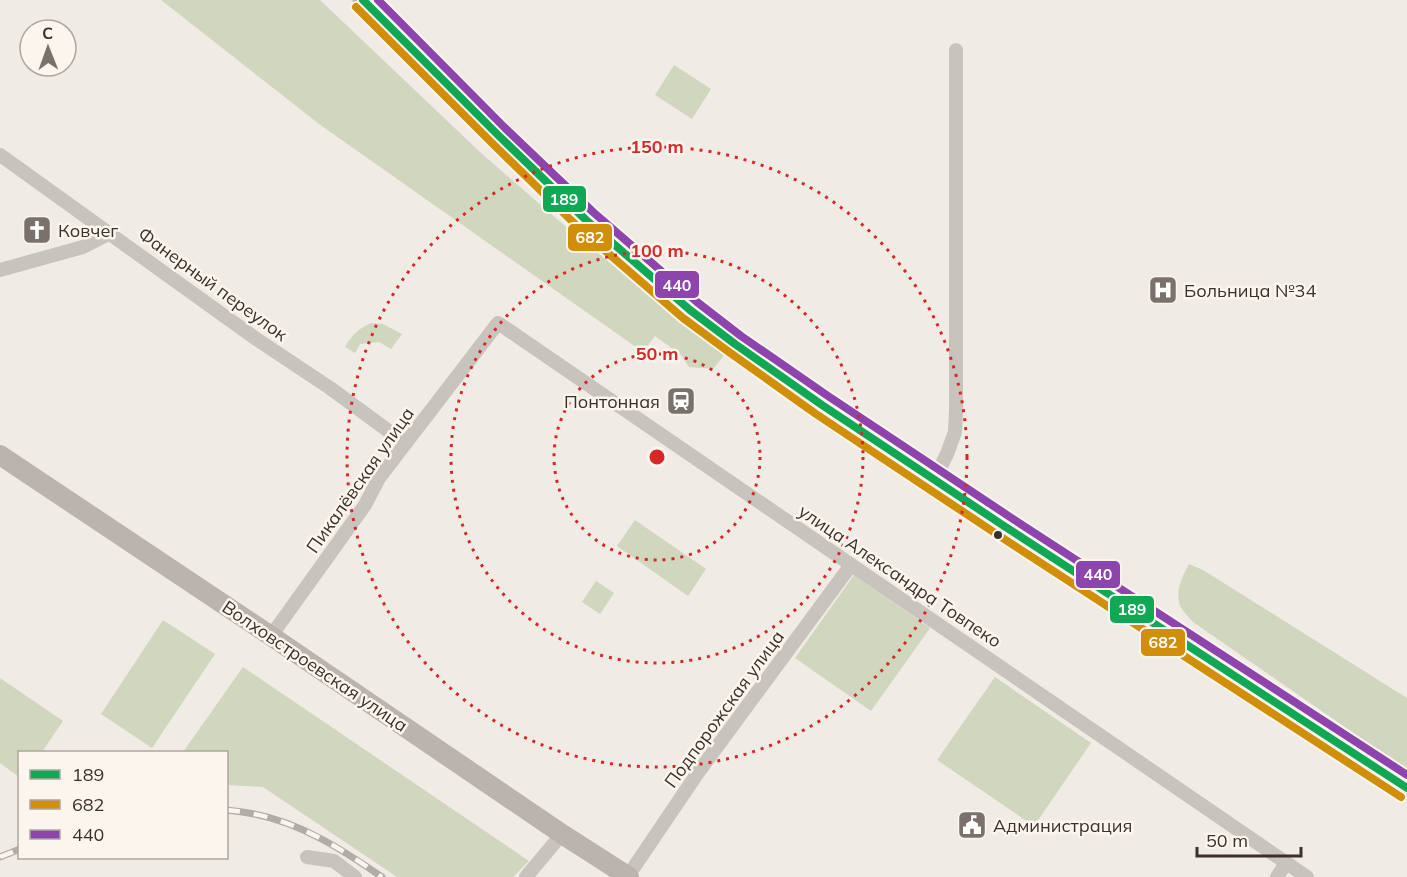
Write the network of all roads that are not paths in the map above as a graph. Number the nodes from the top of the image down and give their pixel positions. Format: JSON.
{"nodes":[{"id":1,"x":363,"y":0,"type":"edge"},
{"id":2,"x":956,"y":50,"type":"dead end"},
{"id":3,"x":0,"y":155,"type":"edge"},
{"id":4,"x":110,"y":233,"type":"junction"},
{"id":5,"x":0,"y":270,"type":"edge"},
{"id":6,"x":480,"y":347,"type":"joint"},
{"id":7,"x":405,"y":444,"type":"junction"},
{"id":8,"x":0,"y":455,"type":"edge"},
{"id":9,"x":934,"y":480,"type":"junction"},
{"id":10,"x":851,"y":565,"type":"junction"},
{"id":11,"x":271,"y":636,"type":"junction"},
{"id":12,"x":1407,"y":788,"type":"edge"},
{"id":13,"x":562,"y":834,"type":"junction"},
{"id":14,"x":307,"y":857,"type":"dead end"},
{"id":15,"x":1286,"y":863,"type":"junction"},
{"id":16,"x":355,"y":877,"type":"edge"},
{"id":17,"x":526,"y":877,"type":"edge"},
{"id":18,"x":628,"y":877,"type":"edge"},
{"id":19,"x":1278,"y":877,"type":"edge"},
{"id":20,"x":1307,"y":877,"type":"edge"}],
"edges":[{"from":1,"to":9,"type":"main road"},
{"from":2,"to":9,"type":"street"},
{"from":3,"to":4,"type":"street","name":"Фанерный переулок"},
{"from":4,"to":5,"type":"street"},
{"from":4,"to":7,"type":"street","name":"Фанерный переулок"},
{"from":6,"to":7,"type":"street","name":"Пикалёвская улица"},
{"from":6,"to":10,"type":"street","name":"улица Александра Товпеко"},
{"from":7,"to":11,"type":"street","name":"Пикалёвская улица"},
{"from":8,"to":11,"type":"street","name":"Волховстроевская улица"},
{"from":9,"to":12,"type":"main road"},
{"from":10,"to":15,"type":"street","name":"улица Александра Товпеко"},
{"from":10,"to":18,"type":"street","name":"Подпорожская улица"},
{"from":11,"to":13,"type":"street","name":"Волховстроевская улица"},
{"from":13,"to":17,"type":"street"},
{"from":13,"to":18,"type":"street","name":"Волховстроевская улица"},
{"from":14,"to":16,"type":"street"},
{"from":15,"to":19,"type":"street"},
{"from":15,"to":20,"type":"street","name":"улица Александра Товпеко"}]}
